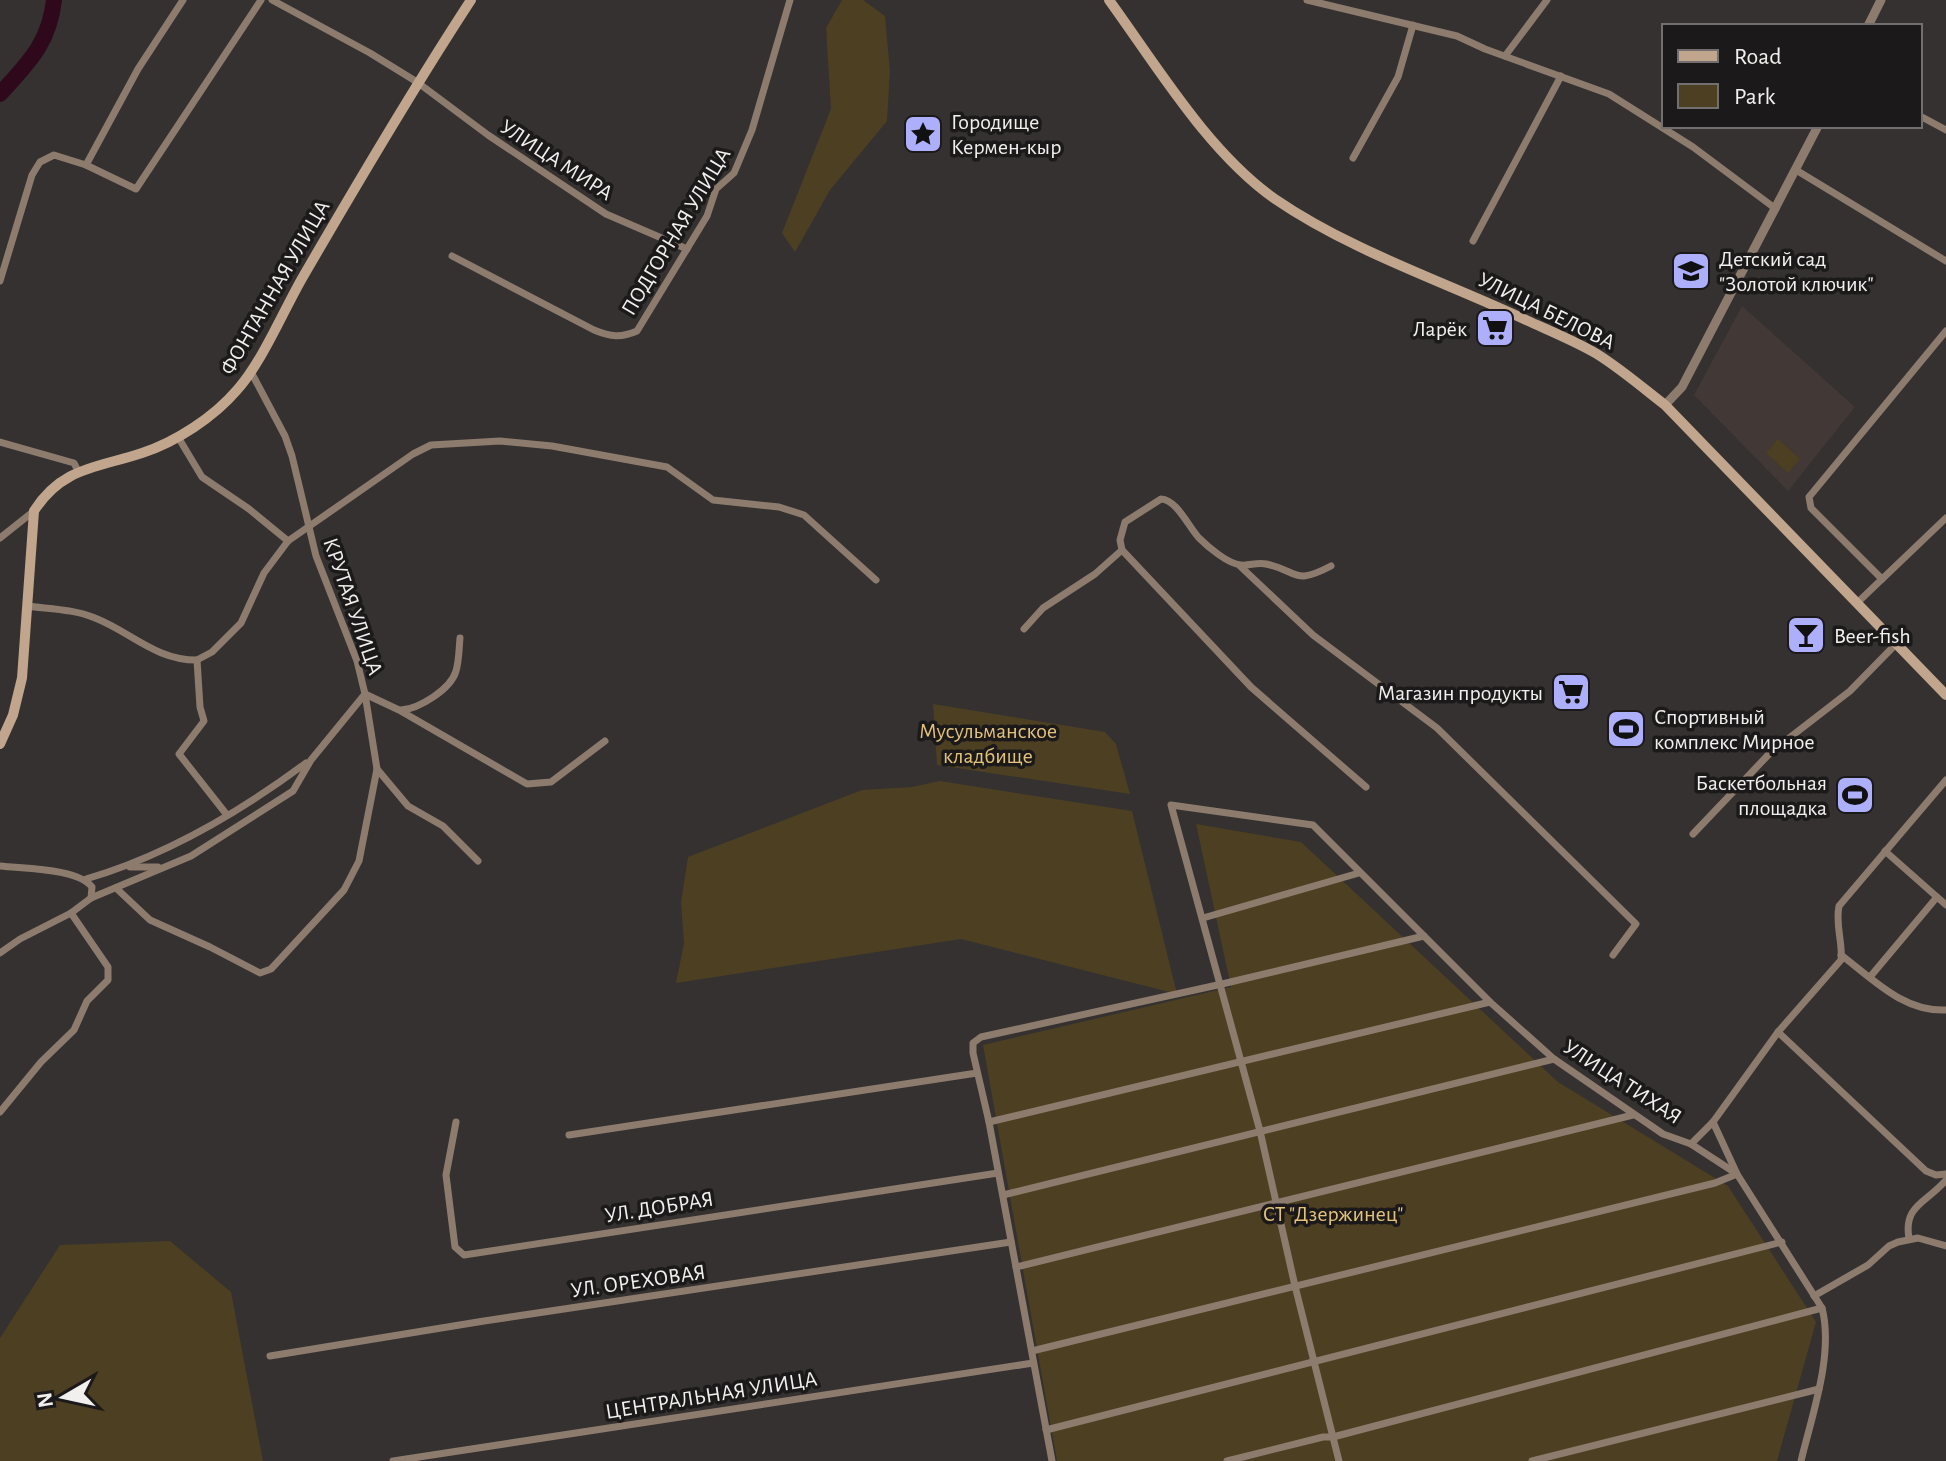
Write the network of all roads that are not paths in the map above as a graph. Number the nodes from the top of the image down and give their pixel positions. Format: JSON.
{"nodes":[{"id":1,"x":183,"y":0,"type":"edge"},
{"id":2,"x":261,"y":0,"type":"edge"},
{"id":3,"x":272,"y":0,"type":"edge"},
{"id":4,"x":471,"y":0,"type":"edge"},
{"id":5,"x":790,"y":0,"type":"edge"},
{"id":6,"x":1109,"y":0,"type":"edge"},
{"id":7,"x":1307,"y":0,"type":"edge"},
{"id":8,"x":1547,"y":0,"type":"edge"},
{"id":9,"x":1881,"y":0,"type":"edge"},
{"id":10,"x":1869,"y":24,"type":"edge"},
{"id":11,"x":1413,"y":25,"type":"junction"},
{"id":12,"x":1505,"y":56,"type":"junction"},
{"id":13,"x":1561,"y":76,"type":"junction"},
{"id":14,"x":417,"y":82,"type":"junction"},
{"id":15,"x":1922,"y":117,"type":"edge"},
{"id":16,"x":1662,"y":127,"type":"edge"},
{"id":17,"x":1663,"y":128,"type":"edge"},
{"id":18,"x":1817,"y":128,"type":"edge"},
{"id":19,"x":1946,"y":130,"type":"edge"},
{"id":20,"x":1353,"y":158,"type":"dead end"},
{"id":21,"x":86,"y":165,"type":"junction"},
{"id":22,"x":1796,"y":170,"type":"junction"},
{"id":23,"x":1776,"y":209,"type":"junction"},
{"id":24,"x":1473,"y":241,"type":"dead end"},
{"id":25,"x":687,"y":249,"type":"junction"},
{"id":26,"x":452,"y":256,"type":"dead end"},
{"id":27,"x":1946,"y":261,"type":"edge"},
{"id":28,"x":0,"y":281,"type":"edge"},
{"id":29,"x":1946,"y":331,"type":"edge"},
{"id":30,"x":251,"y":372,"type":"junction"},
{"id":31,"x":1665,"y":405,"type":"junction"},
{"id":32,"x":178,"y":437,"type":"junction"},
{"id":33,"x":0,"y":442,"type":"edge"},
{"id":34,"x":78,"y":471,"type":"junction"},
{"id":35,"x":34,"y":511,"type":"junction"},
{"id":36,"x":1946,"y":518,"type":"edge"},
{"id":37,"x":309,"y":528,"type":"junction"},
{"id":38,"x":0,"y":538,"type":"edge"},
{"id":39,"x":288,"y":541,"type":"junction"},
{"id":40,"x":1122,"y":550,"type":"junction"},
{"id":41,"x":1240,"y":566,"type":"junction"},
{"id":42,"x":1331,"y":566,"type":"dead end"},
{"id":43,"x":1882,"y":579,"type":"junction"},
{"id":44,"x":876,"y":580,"type":"dead end"},
{"id":45,"x":1857,"y":603,"type":"junction"},
{"id":46,"x":27,"y":606,"type":"junction"},
{"id":47,"x":1024,"y":629,"type":"dead end"},
{"id":48,"x":460,"y":638,"type":"dead end"},
{"id":49,"x":1896,"y":644,"type":"junction"},
{"id":50,"x":197,"y":660,"type":"junction"},
{"id":51,"x":365,"y":694,"type":"junction"},
{"id":52,"x":1946,"y":695,"type":"edge"},
{"id":53,"x":399,"y":710,"type":"junction"},
{"id":54,"x":605,"y":741,"type":"dead end"},
{"id":55,"x":0,"y":744,"type":"edge"},
{"id":56,"x":311,"y":760,"type":"junction"},
{"id":57,"x":377,"y":769,"type":"junction"},
{"id":58,"x":1946,"y":780,"type":"edge"},
{"id":59,"x":1366,"y":787,"type":"dead end"},
{"id":60,"x":227,"y":815,"type":"junction"},
{"id":61,"x":1693,"y":834,"type":"dead end"},
{"id":62,"x":1885,"y":851,"type":"junction"},
{"id":63,"x":478,"y":861,"type":"dead end"},
{"id":64,"x":0,"y":866,"type":"edge"},
{"id":65,"x":128,"y":867,"type":"junction"},
{"id":66,"x":162,"y":867,"type":"junction"},
{"id":67,"x":1359,"y":873,"type":"junction"},
{"id":68,"x":86,"y":879,"type":"junction"},
{"id":69,"x":116,"y":888,"type":"junction"},
{"id":70,"x":1937,"y":897,"type":"junction"},
{"id":71,"x":91,"y":898,"type":"junction"},
{"id":72,"x":1946,"y":905,"type":"edge"},
{"id":73,"x":71,"y":913,"type":"junction"},
{"id":74,"x":1203,"y":918,"type":"junction"},
{"id":75,"x":1424,"y":936,"type":"junction"},
{"id":76,"x":0,"y":953,"type":"edge"},
{"id":77,"x":1613,"y":955,"type":"dead end"},
{"id":78,"x":1841,"y":955,"type":"junction"},
{"id":79,"x":1870,"y":977,"type":"junction"},
{"id":80,"x":1222,"y":984,"type":"junction"},
{"id":81,"x":1490,"y":1002,"type":"junction"},
{"id":82,"x":1946,"y":1010,"type":"edge"},
{"id":83,"x":1778,"y":1032,"type":"junction"},
{"id":84,"x":1554,"y":1059,"type":"junction"},
{"id":85,"x":1241,"y":1060,"type":"junction"},
{"id":86,"x":977,"y":1073,"type":"junction"},
{"id":87,"x":0,"y":1112,"type":"edge"},
{"id":88,"x":1633,"y":1115,"type":"junction"},
{"id":89,"x":456,"y":1122,"type":"dead end"},
{"id":90,"x":989,"y":1122,"type":"junction"},
{"id":91,"x":1713,"y":1122,"type":"junction"},
{"id":92,"x":1260,"y":1131,"type":"junction"},
{"id":93,"x":569,"y":1135,"type":"dead end"},
{"id":94,"x":1691,"y":1144,"type":"junction"},
{"id":95,"x":998,"y":1173,"type":"junction"},
{"id":96,"x":1737,"y":1174,"type":"junction"},
{"id":97,"x":1946,"y":1177,"type":"edge"},
{"id":98,"x":1003,"y":1195,"type":"junction"},
{"id":99,"x":1277,"y":1204,"type":"junction"},
{"id":100,"x":1909,"y":1238,"type":"junction"},
{"id":101,"x":1011,"y":1242,"type":"junction"},
{"id":102,"x":1782,"y":1242,"type":"junction"},
{"id":103,"x":1946,"y":1246,"type":"edge"},
{"id":104,"x":1016,"y":1267,"type":"junction"},
{"id":105,"x":1295,"y":1286,"type":"junction"},
{"id":106,"x":1814,"y":1296,"type":"junction"},
{"id":107,"x":1822,"y":1308,"type":"junction"},
{"id":108,"x":1032,"y":1351,"type":"junction"},
{"id":109,"x":270,"y":1356,"type":"dead end"},
{"id":110,"x":1033,"y":1363,"type":"junction"},
{"id":111,"x":1314,"y":1363,"type":"junction"},
{"id":112,"x":1819,"y":1389,"type":"junction"},
{"id":113,"x":1046,"y":1430,"type":"junction"},
{"id":114,"x":1333,"y":1437,"type":"junction"},
{"id":115,"x":393,"y":1461,"type":"edge"},
{"id":116,"x":1052,"y":1461,"type":"edge"},
{"id":117,"x":1227,"y":1461,"type":"edge"},
{"id":118,"x":1339,"y":1461,"type":"edge"},
{"id":119,"x":1532,"y":1461,"type":"edge"},
{"id":120,"x":1801,"y":1461,"type":"edge"}],
"edges":[{"from":1,"to":21,"type":"street"},
{"from":2,"to":21,"type":"street"},
{"from":3,"to":14,"type":"street","name":"УЛИЦА МИРА"},
{"from":4,"to":14,"type":"main road","name":"ФОНТАННАЯ УЛИЦА"},
{"from":5,"to":25,"type":"street","name":"ПОДГОРНАЯ УЛИЦА"},
{"from":6,"to":31,"type":"main road","name":"УЛИЦА БЕЛОВА"},
{"from":7,"to":11,"type":"street"},
{"from":8,"to":12,"type":"street"},
{"from":9,"to":10,"type":"street"},
{"from":11,"to":12,"type":"street"},
{"from":11,"to":20,"type":"street"},
{"from":12,"to":13,"type":"street"},
{"from":13,"to":16,"type":"street"},
{"from":13,"to":24,"type":"street"},
{"from":14,"to":25,"type":"street","name":"УЛИЦА МИРА"},
{"from":14,"to":30,"type":"main road","name":"ФОНТАННАЯ УЛИЦА"},
{"from":15,"to":19,"type":"street"},
{"from":17,"to":23,"type":"street"},
{"from":18,"to":22,"type":"street"},
{"from":21,"to":28,"type":"street"},
{"from":22,"to":23,"type":"street"},
{"from":22,"to":27,"type":"street"},
{"from":23,"to":31,"type":"street"},
{"from":25,"to":26,"type":"street","name":"ПОДГОРНАЯ УЛИЦА"},
{"from":29,"to":43,"type":"street"},
{"from":30,"to":32,"type":"main road","name":"ФОНТАННАЯ УЛИЦА"},
{"from":30,"to":37,"type":"street","name":"КРУТАЯ УЛИЦА"},
{"from":31,"to":45,"type":"main road","name":"УЛИЦА БЕЛОВА"},
{"from":32,"to":34,"type":"main road","name":"ФОНТАННАЯ УЛИЦА"},
{"from":32,"to":39,"type":"street"},
{"from":33,"to":34,"type":"street"},
{"from":34,"to":35,"type":"main road","name":"ФОНТАННАЯ УЛИЦА"},
{"from":35,"to":38,"type":"street","name":"ФОНТАННАЯ УЛИЦА"},
{"from":35,"to":46,"type":"main road"},
{"from":36,"to":43,"type":"street"},
{"from":37,"to":39,"type":"street"},
{"from":37,"to":44,"type":"street"},
{"from":37,"to":51,"type":"street","name":"КРУТАЯ УЛИЦА"},
{"from":39,"to":50,"type":"street"},
{"from":40,"to":41,"type":"street"},
{"from":40,"to":47,"type":"street"},
{"from":40,"to":59,"type":"street"},
{"from":41,"to":42,"type":"street"},
{"from":41,"to":77,"type":"street"},
{"from":43,"to":45,"type":"street"},
{"from":45,"to":49,"type":"main road","name":"УЛИЦА БЕЛОВА"},
{"from":46,"to":50,"type":"street"},
{"from":46,"to":55,"type":"main road"},
{"from":48,"to":53,"type":"street"},
{"from":49,"to":52,"type":"main road","name":"УЛИЦА БЕЛОВА"},
{"from":49,"to":61,"type":"street"},
{"from":50,"to":60,"type":"street"},
{"from":51,"to":53,"type":"street"},
{"from":51,"to":56,"type":"street","name":"КРУТАЯ УЛИЦА"},
{"from":51,"to":57,"type":"street"},
{"from":53,"to":54,"type":"street"},
{"from":56,"to":60,"type":"street"},
{"from":56,"to":66,"type":"street","name":"КРУТАЯ УЛИЦА"},
{"from":57,"to":63,"type":"street"},
{"from":57,"to":69,"type":"street"},
{"from":58,"to":62,"type":"street"},
{"from":60,"to":65,"type":"street"},
{"from":62,"to":70,"type":"street"},
{"from":62,"to":78,"type":"street"},
{"from":64,"to":68,"type":"street"},
{"from":65,"to":66,"type":"street"},
{"from":65,"to":68,"type":"street"},
{"from":66,"to":69,"type":"street","name":"КРУТАЯ УЛИЦА"},
{"from":67,"to":74,"type":"street"},
{"from":67,"to":74,"type":"street","name":"УЛИЦА ТИХАЯ"},
{"from":67,"to":75,"type":"street","name":"УЛИЦА ТИХАЯ"},
{"from":68,"to":71,"type":"street"},
{"from":69,"to":71,"type":"street","name":"КРУТАЯ УЛИЦА"},
{"from":70,"to":72,"type":"street"},
{"from":70,"to":79,"type":"street"},
{"from":71,"to":73,"type":"street","name":"КРУТАЯ УЛИЦА"},
{"from":73,"to":76,"type":"street","name":"КРУТАЯ УЛИЦА"},
{"from":73,"to":87,"type":"street"},
{"from":74,"to":80,"type":"street"},
{"from":75,"to":80,"type":"street"},
{"from":75,"to":81,"type":"street","name":"УЛИЦА ТИХАЯ"},
{"from":78,"to":79,"type":"street"},
{"from":78,"to":83,"type":"street","name":"УЛИЦА ТИХАЯ"},
{"from":79,"to":82,"type":"street"},
{"from":80,"to":85,"type":"street"},
{"from":80,"to":86,"type":"street"},
{"from":81,"to":84,"type":"street","name":"УЛИЦА ТИХАЯ"},
{"from":81,"to":85,"type":"street"},
{"from":83,"to":91,"type":"street","name":"УЛИЦА ТИХАЯ"},
{"from":83,"to":97,"type":"street"},
{"from":84,"to":88,"type":"street","name":"УЛИЦА ТИХАЯ"},
{"from":84,"to":92,"type":"street"},
{"from":85,"to":90,"type":"street"},
{"from":85,"to":92,"type":"street"},
{"from":86,"to":90,"type":"street"},
{"from":86,"to":93,"type":"street"},
{"from":88,"to":94,"type":"street","name":"УЛИЦА ТИХАЯ"},
{"from":88,"to":99,"type":"street"},
{"from":89,"to":95,"type":"street","name":"УЛ. ДОБРАЯ"},
{"from":90,"to":95,"type":"street"},
{"from":91,"to":94,"type":"street","name":"УЛИЦА ТИХАЯ"},
{"from":91,"to":96,"type":"street"},
{"from":92,"to":98,"type":"street"},
{"from":92,"to":99,"type":"street"},
{"from":94,"to":96,"type":"street"},
{"from":95,"to":98,"type":"street"},
{"from":96,"to":102,"type":"street"},
{"from":96,"to":105,"type":"street"},
{"from":97,"to":100,"type":"street"},
{"from":98,"to":101,"type":"street"},
{"from":99,"to":104,"type":"street"},
{"from":99,"to":105,"type":"street"},
{"from":100,"to":103,"type":"street"},
{"from":100,"to":106,"type":"street"},
{"from":101,"to":104,"type":"street"},
{"from":101,"to":109,"type":"street","name":"УЛ. ОРЕХОВАЯ"},
{"from":102,"to":106,"type":"street"},
{"from":102,"to":111,"type":"street"},
{"from":104,"to":108,"type":"street"},
{"from":105,"to":108,"type":"street"},
{"from":105,"to":111,"type":"street"},
{"from":106,"to":107,"type":"street"},
{"from":107,"to":112,"type":"street"},
{"from":107,"to":114,"type":"street"},
{"from":108,"to":110,"type":"street"},
{"from":110,"to":113,"type":"street"},
{"from":110,"to":115,"type":"street","name":"ЦЕНТРАЛЬНАЯ УЛИЦА"},
{"from":111,"to":113,"type":"street"},
{"from":111,"to":114,"type":"street"},
{"from":112,"to":119,"type":"street"},
{"from":112,"to":120,"type":"street"},
{"from":113,"to":116,"type":"street"},
{"from":114,"to":117,"type":"street"},
{"from":114,"to":118,"type":"street"}]}
